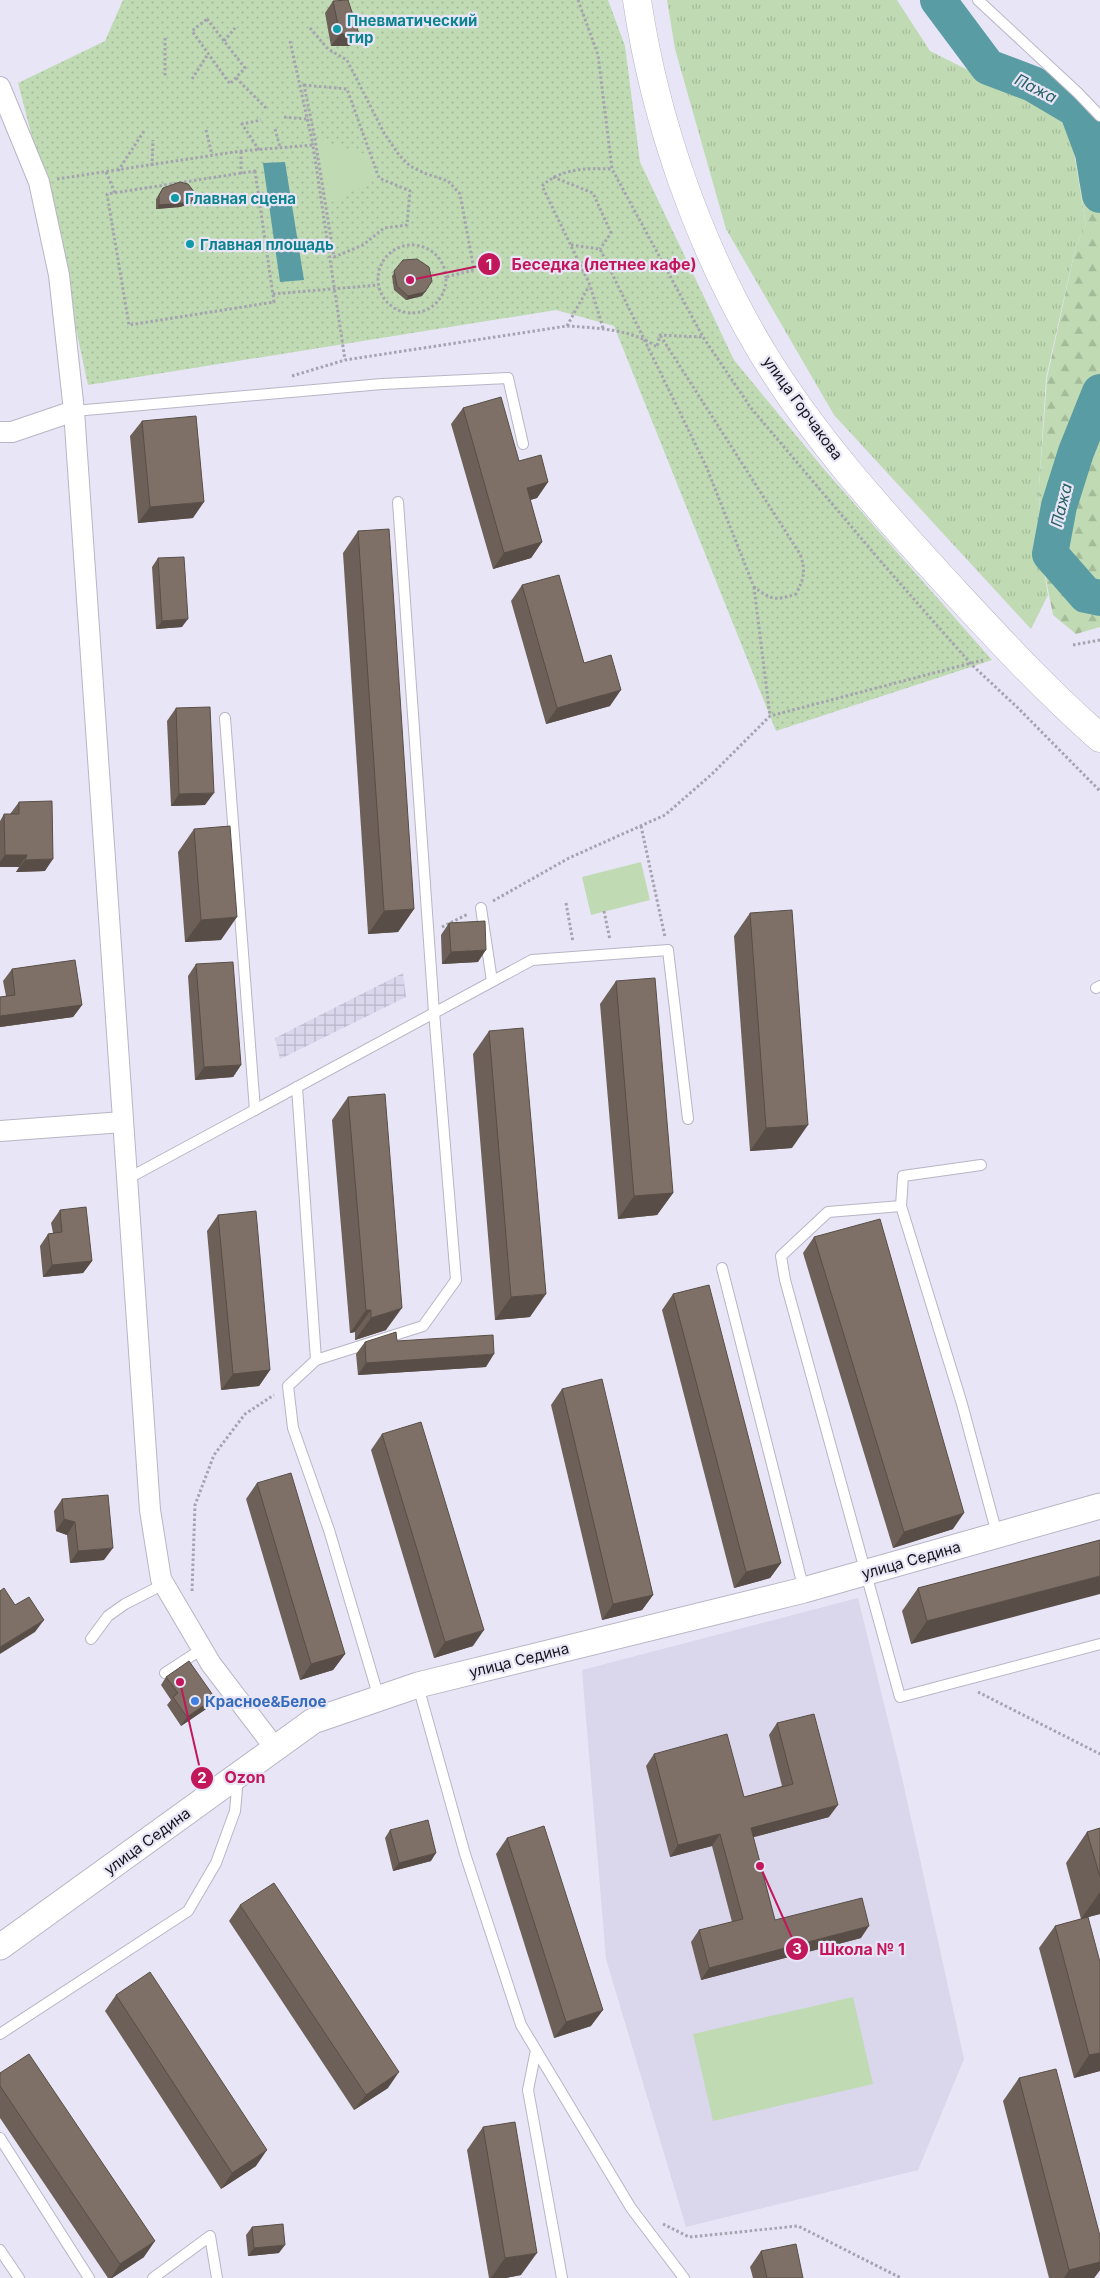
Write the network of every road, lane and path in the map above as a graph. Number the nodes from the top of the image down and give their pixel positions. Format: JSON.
{"nodes":[{"id":1,"x":578,"y":0,"type":"edge"},
{"id":2,"x":637,"y":0,"type":"edge"},
{"id":3,"x":978,"y":0,"type":"edge"},
{"id":4,"x":207,"y":19,"type":"joint"},
{"id":5,"x":235,"y":28,"type":"dead end"},
{"id":6,"x":310,"y":28,"type":"dead end"},
{"id":7,"x":165,"y":38,"type":"dead end"},
{"id":8,"x":224,"y":41,"type":"dead end"},
{"id":9,"x":290,"y":41,"type":"dead end"},
{"id":10,"x":208,"y":54,"type":"dead end"},
{"id":11,"x":165,"y":76,"type":"dead end"},
{"id":12,"x":236,"y":78,"type":"dead end"},
{"id":13,"x":192,"y":79,"type":"dead end"},
{"id":14,"x":0,"y":87,"type":"edge"},
{"id":15,"x":347,"y":89,"type":"joint"},
{"id":16,"x":266,"y":108,"type":"dead end"},
{"id":17,"x":1100,"y":116,"type":"edge"},
{"id":18,"x":284,"y":117,"type":"dead end"},
{"id":19,"x":261,"y":120,"type":"dead end"},
{"id":20,"x":306,"y":120,"type":"junction"},
{"id":21,"x":275,"y":129,"type":"dead end"},
{"id":22,"x":206,"y":130,"type":"dead end"},
{"id":23,"x":144,"y":131,"type":"dead end"},
{"id":24,"x":153,"y":140,"type":"dead end"},
{"id":25,"x":313,"y":146,"type":"junction"},
{"id":26,"x":280,"y":147,"type":"junction"},
{"id":27,"x":259,"y":150,"type":"junction"},
{"id":28,"x":241,"y":151,"type":"junction"},
{"id":29,"x":212,"y":155,"type":"junction"},
{"id":30,"x":152,"y":166,"type":"junction"},
{"id":31,"x":612,"y":169,"type":"junction"},
{"id":32,"x":117,"y":171,"type":"junction"},
{"id":33,"x":106,"y":172,"type":"junction"},
{"id":34,"x":241,"y":174,"type":"dead end"},
{"id":35,"x":552,"y":177,"type":"junction"},
{"id":36,"x":39,"y":182,"type":"junction"},
{"id":37,"x":115,"y":193,"type":"junction"},
{"id":38,"x":572,"y":245,"type":"junction"},
{"id":39,"x":600,"y":248,"type":"junction"},
{"id":40,"x":446,"y":277,"type":"junction"},
{"id":41,"x":590,"y":285,"type":"junction"},
{"id":42,"x":378,"y":286,"type":"junction"},
{"id":43,"x":334,"y":289,"type":"junction"},
{"id":44,"x":273,"y":294,"type":"dead end"},
{"id":45,"x":567,"y":326,"type":"junction"},
{"id":46,"x":603,"y":328,"type":"junction"},
{"id":47,"x":660,"y":335,"type":"junction"},
{"id":48,"x":703,"y":337,"type":"junction"},
{"id":49,"x":645,"y":338,"type":"junction"},
{"id":50,"x":345,"y":360,"type":"junction"},
{"id":51,"x":290,"y":376,"type":"dead end"},
{"id":52,"x":74,"y":410,"type":"junction"},
{"id":53,"x":0,"y":432,"type":"edge"},
{"id":54,"x":523,"y":444,"type":"dead end"},
{"id":55,"x":398,"y":502,"type":"dead end"},
{"id":56,"x":754,"y":586,"type":"junction"},
{"id":57,"x":1100,"y":640,"type":"edge"},
{"id":58,"x":1073,"y":645,"type":"dead end"},
{"id":59,"x":983,"y":660,"type":"dead end"},
{"id":60,"x":971,"y":664,"type":"junction"},
{"id":61,"x":770,"y":716,"type":"junction"},
{"id":62,"x":225,"y":718,"type":"dead end"},
{"id":63,"x":1100,"y":738,"type":"edge"},
{"id":64,"x":1100,"y":791,"type":"edge"},
{"id":65,"x":641,"y":826,"type":"junction"},
{"id":66,"x":566,"y":903,"type":"dead end"},
{"id":67,"x":481,"y":908,"type":"junction"},
{"id":68,"x":604,"y":911,"type":"dead end"},
{"id":69,"x":428,"y":934,"type":"junction"},
{"id":70,"x":668,"y":950,"type":"junction"},
{"id":71,"x":613,"y":955,"type":"junction"},
{"id":72,"x":575,"y":957,"type":"junction"},
{"id":73,"x":492,"y":981,"type":"junction"},
{"id":74,"x":434,"y":1012,"type":"junction"},
{"id":75,"x":297,"y":1087,"type":"junction"},
{"id":76,"x":255,"y":1110,"type":"junction"},
{"id":77,"x":688,"y":1119,"type":"dead end"},
{"id":78,"x":123,"y":1122,"type":"junction"},
{"id":79,"x":0,"y":1132,"type":"edge"},
{"id":80,"x":982,"y":1165,"type":"dead end"},
{"id":81,"x":127,"y":1179,"type":"junction"},
{"id":82,"x":900,"y":1206,"type":"junction"},
{"id":83,"x":722,"y":1268,"type":"dead end"},
{"id":84,"x":316,"y":1360,"type":"junction"},
{"id":85,"x":288,"y":1386,"type":"junction"},
{"id":86,"x":1100,"y":1506,"type":"edge"},
{"id":87,"x":997,"y":1535,"type":"junction"},
{"id":88,"x":866,"y":1573,"type":"junction"},
{"id":89,"x":164,"y":1584,"type":"junction"},
{"id":90,"x":804,"y":1590,"type":"junction"},
{"id":91,"x":192,"y":1592,"type":"dead end"},
{"id":92,"x":91,"y":1639,"type":"dead end"},
{"id":93,"x":1100,"y":1644,"type":"edge"},
{"id":94,"x":202,"y":1649,"type":"junction"},
{"id":95,"x":165,"y":1673,"type":"dead end"},
{"id":96,"x":957,"y":1681,"type":"junction"},
{"id":97,"x":418,"y":1685,"type":"junction"},
{"id":98,"x":379,"y":1698,"type":"junction"},
{"id":99,"x":275,"y":1748,"type":"junction"},
{"id":100,"x":1100,"y":1754,"type":"edge"},
{"id":101,"x":239,"y":1774,"type":"junction"},
{"id":102,"x":0,"y":1947,"type":"edge"},
{"id":103,"x":0,"y":2034,"type":"edge"},
{"id":104,"x":536,"y":2050,"type":"junction"},
{"id":105,"x":0,"y":2138,"type":"edge"},
{"id":106,"x":632,"y":2208,"type":"junction"},
{"id":107,"x":0,"y":2250,"type":"edge"},
{"id":108,"x":18,"y":2278,"type":"edge"},
{"id":109,"x":89,"y":2278,"type":"edge"},
{"id":110,"x":153,"y":2278,"type":"edge"},
{"id":111,"x":217,"y":2278,"type":"edge"},
{"id":112,"x":562,"y":2278,"type":"edge"},
{"id":113,"x":684,"y":2278,"type":"edge"},
{"id":114,"x":901,"y":2278,"type":"edge"}],
"edges":[{"from":1,"to":31,"type":"path"},
{"from":2,"to":63,"type":"main road","name":"улица Горчакова"},
{"from":3,"to":17,"type":"lane"},
{"from":4,"to":4,"type":"path"},
{"from":5,"to":8,"type":"path"},
{"from":6,"to":40,"type":"path"},
{"from":7,"to":11,"type":"path"},
{"from":9,"to":20,"type":"path"},
{"from":10,"to":13,"type":"path"},
{"from":12,"to":16,"type":"path"},
{"from":14,"to":36,"type":"street"},
{"from":15,"to":15,"type":"path"},
{"from":18,"to":20,"type":"path"},
{"from":19,"to":27,"type":"path"},
{"from":20,"to":25,"type":"path"},
{"from":21,"to":26,"type":"path"},
{"from":22,"to":29,"type":"path"},
{"from":23,"to":32,"type":"path"},
{"from":24,"to":30,"type":"path"},
{"from":25,"to":26,"type":"path"},
{"from":25,"to":43,"type":"path"},
{"from":26,"to":27,"type":"path"},
{"from":27,"to":28,"type":"path"},
{"from":28,"to":29,"type":"path"},
{"from":28,"to":34,"type":"path"},
{"from":29,"to":30,"type":"path"},
{"from":30,"to":32,"type":"path"},
{"from":31,"to":35,"type":"path"},
{"from":31,"to":48,"type":"path"},
{"from":32,"to":33,"type":"path"},
{"from":33,"to":36,"type":"path"},
{"from":33,"to":37,"type":"path"},
{"from":35,"to":38,"type":"path"},
{"from":35,"to":39,"type":"path"},
{"from":36,"to":52,"type":"street"},
{"from":37,"to":37,"type":"path"},
{"from":38,"to":39,"type":"path"},
{"from":38,"to":41,"type":"path"},
{"from":39,"to":49,"type":"path"},
{"from":40,"to":42,"type":"path"},
{"from":40,"to":42,"type":"path"},
{"from":41,"to":45,"type":"path"},
{"from":41,"to":46,"type":"path"},
{"from":42,"to":43,"type":"path"},
{"from":43,"to":44,"type":"path"},
{"from":43,"to":50,"type":"path"},
{"from":45,"to":46,"type":"path"},
{"from":45,"to":50,"type":"path"},
{"from":46,"to":49,"type":"path"},
{"from":47,"to":48,"type":"path"},
{"from":47,"to":49,"type":"path"},
{"from":47,"to":56,"type":"path"},
{"from":48,"to":60,"type":"path"},
{"from":49,"to":56,"type":"path"},
{"from":50,"to":51,"type":"path"},
{"from":52,"to":53,"type":"street"},
{"from":52,"to":54,"type":"lane"},
{"from":52,"to":78,"type":"street"},
{"from":55,"to":69,"type":"lane"},
{"from":56,"to":61,"type":"path"},
{"from":57,"to":58,"type":"path"},
{"from":59,"to":60,"type":"path"},
{"from":60,"to":61,"type":"path"},
{"from":60,"to":64,"type":"path"},
{"from":61,"to":65,"type":"path"},
{"from":62,"to":76,"type":"lane"},
{"from":65,"to":67,"type":"path"},
{"from":65,"to":70,"type":"path"},
{"from":66,"to":72,"type":"path"},
{"from":67,"to":69,"type":"path"},
{"from":67,"to":73,"type":"lane"},
{"from":68,"to":71,"type":"path"},
{"from":69,"to":74,"type":"lane"},
{"from":70,"to":71,"type":"lane"},
{"from":70,"to":77,"type":"lane"},
{"from":71,"to":72,"type":"lane"},
{"from":72,"to":73,"type":"lane"},
{"from":73,"to":74,"type":"lane"},
{"from":74,"to":75,"type":"lane"},
{"from":74,"to":84,"type":"lane"},
{"from":75,"to":76,"type":"lane"},
{"from":75,"to":84,"type":"lane"},
{"from":76,"to":81,"type":"lane"},
{"from":78,"to":79,"type":"street"},
{"from":78,"to":81,"type":"street"},
{"from":80,"to":82,"type":"lane"},
{"from":81,"to":89,"type":"street"},
{"from":82,"to":87,"type":"lane"},
{"from":82,"to":88,"type":"lane"},
{"from":83,"to":90,"type":"lane"},
{"from":84,"to":85,"type":"lane"},
{"from":85,"to":91,"type":"path"},
{"from":85,"to":98,"type":"lane"},
{"from":86,"to":87,"type":"street","name":"улица Седина"},
{"from":87,"to":88,"type":"street","name":"улица Седина"},
{"from":88,"to":90,"type":"street","name":"улица Седина"},
{"from":88,"to":96,"type":"lane"},
{"from":89,"to":92,"type":"lane"},
{"from":89,"to":94,"type":"street"},
{"from":90,"to":97,"type":"street","name":"улица Седина"},
{"from":93,"to":96,"type":"lane"},
{"from":94,"to":95,"type":"lane"},
{"from":94,"to":99,"type":"street"},
{"from":96,"to":100,"type":"path"},
{"from":97,"to":98,"type":"street","name":"улица Седина"},
{"from":97,"to":104,"type":"lane"},
{"from":98,"to":99,"type":"street","name":"улица Седина"},
{"from":99,"to":101,"type":"street","name":"улица Седина"},
{"from":101,"to":102,"type":"street","name":"улица Седина"},
{"from":101,"to":103,"type":"lane"},
{"from":104,"to":106,"type":"lane"},
{"from":104,"to":112,"type":"lane"},
{"from":105,"to":109,"type":"lane"},
{"from":106,"to":113,"type":"lane"},
{"from":106,"to":114,"type":"path"},
{"from":107,"to":108,"type":"lane"},
{"from":110,"to":111,"type":"lane"}]}
